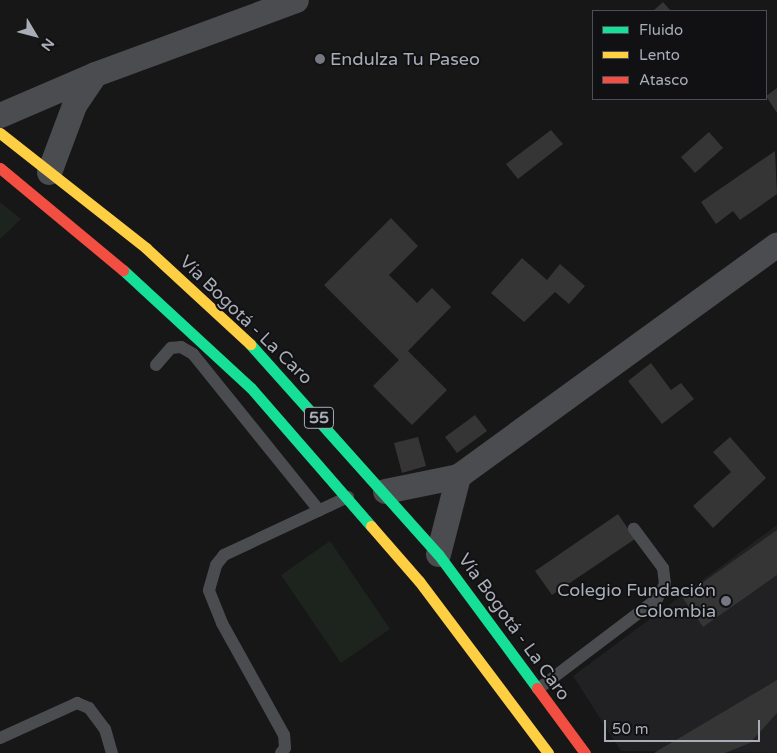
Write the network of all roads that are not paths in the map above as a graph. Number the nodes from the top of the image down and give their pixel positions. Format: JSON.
{"nodes":[{"id":1,"x":296,"y":0,"type":"edge"},
{"id":2,"x":95,"y":74,"type":"junction"},
{"id":3,"x":0,"y":115,"type":"edge"},
{"id":4,"x":0,"y":133,"type":"edge"},
{"id":5,"x":0,"y":168,"type":"edge"},
{"id":6,"x":49,"y":172,"type":"junction"},
{"id":7,"x":777,"y":244,"type":"edge"},
{"id":8,"x":156,"y":365,"type":"dead end"},
{"id":9,"x":458,"y":476,"type":"junction"},
{"id":10,"x":385,"y":491,"type":"junction"},
{"id":11,"x":348,"y":497,"type":"junction"},
{"id":12,"x":319,"y":510,"type":"junction"},
{"id":13,"x":634,"y":530,"type":"dead end"},
{"id":14,"x":438,"y":554,"type":"junction"},
{"id":15,"x":538,"y":689,"type":"junction"},
{"id":16,"x":0,"y":738,"type":"edge"},
{"id":17,"x":112,"y":753,"type":"edge"},
{"id":18,"x":281,"y":753,"type":"edge"},
{"id":19,"x":548,"y":753,"type":"edge"},
{"id":20,"x":585,"y":753,"type":"edge"}],
"edges":[{"from":1,"to":2,"type":"street"},
{"from":2,"to":3,"type":"street"},
{"from":2,"to":6,"type":"street"},
{"from":4,"to":6,"type":"main road","name":"Vía Bogotá - La Caro","number":"55"},
{"from":5,"to":11,"type":"main road","number":"55"},
{"from":6,"to":10,"type":"main road","name":"Vía Bogotá - La Caro","number":"55"},
{"from":7,"to":9,"type":"street"},
{"from":8,"to":12,"type":"lane"},
{"from":9,"to":10,"type":"street"},
{"from":9,"to":14,"type":"street"},
{"from":10,"to":14,"type":"main road","name":"Vía Bogotá - La Caro","number":"55"},
{"from":11,"to":12,"type":"lane"},
{"from":11,"to":19,"type":"main road","number":"55"},
{"from":12,"to":18,"type":"lane"},
{"from":13,"to":15,"type":"lane"},
{"from":14,"to":15,"type":"main road","name":"Vía Bogotá - La Caro","number":"55"},
{"from":15,"to":20,"type":"main road","name":"Vía Bogotá - La Caro","number":"55"},
{"from":16,"to":17,"type":"lane"}]}
